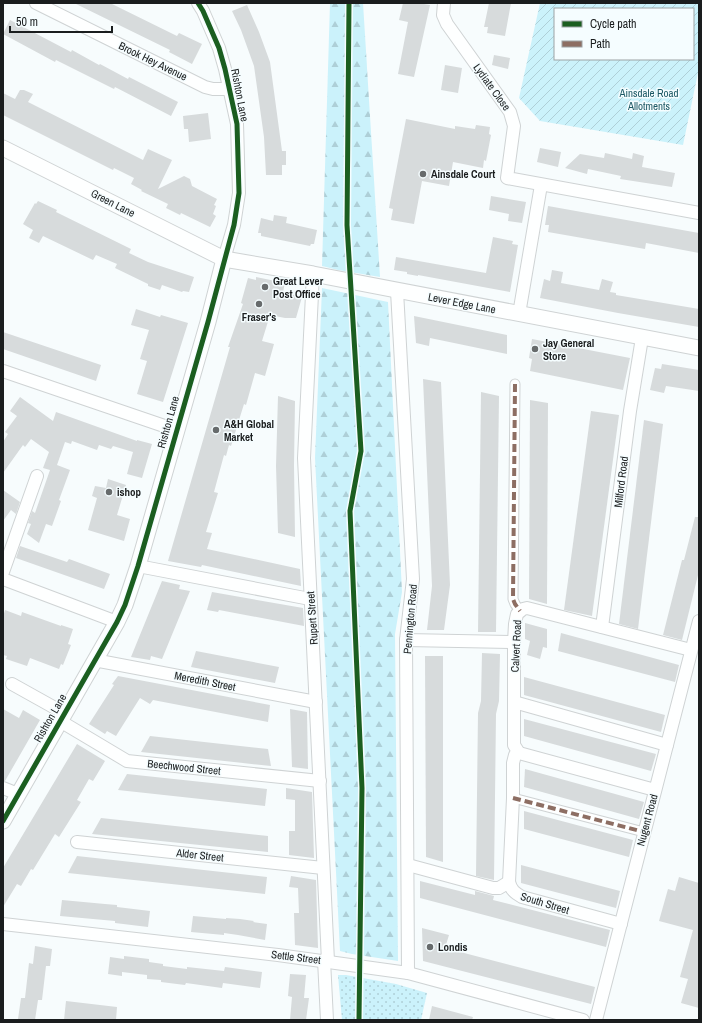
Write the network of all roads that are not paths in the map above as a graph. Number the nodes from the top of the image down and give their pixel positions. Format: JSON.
{"nodes":[{"id":1,"x":36,"y":3,"type":"edge"},
{"id":2,"x":198,"y":3,"type":"edge"},
{"id":3,"x":444,"y":3,"type":"edge"},
{"id":4,"x":229,"y":89,"type":"junction"},
{"id":5,"x":3,"y":148,"type":"edge"},
{"id":6,"x":541,"y":185,"type":"junction"},
{"id":7,"x":699,"y":213,"type":"edge"},
{"id":8,"x":224,"y":259,"type":"junction"},
{"id":9,"x":319,"y":276,"type":"junction"},
{"id":10,"x":391,"y":290,"type":"junction"},
{"id":11,"x":518,"y":314,"type":"junction"},
{"id":12,"x":642,"y":338,"type":"junction"},
{"id":13,"x":699,"y":348,"type":"edge"},
{"id":14,"x":3,"y":371,"type":"edge"},
{"id":15,"x":515,"y":384,"type":"dead end"},
{"id":16,"x":176,"y":430,"type":"junction"},
{"id":17,"x":37,"y":476,"type":"dead end"},
{"id":18,"x":138,"y":566,"type":"junction"},
{"id":19,"x":3,"y":572,"type":"edge"},
{"id":20,"x":3,"y":579,"type":"edge"},
{"id":21,"x":310,"y":599,"type":"junction"},
{"id":22,"x":520,"y":611,"type":"junction"},
{"id":23,"x":699,"y":621,"type":"edge"},
{"id":24,"x":117,"y":622,"type":"junction"},
{"id":25,"x":602,"y":627,"type":"junction"},
{"id":26,"x":406,"y":640,"type":"junction"},
{"id":27,"x":514,"y":642,"type":"junction"},
{"id":28,"x":691,"y":650,"type":"junction"},
{"id":29,"x":94,"y":660,"type":"junction"},
{"id":30,"x":12,"y":684,"type":"dead end"},
{"id":31,"x":316,"y":702,"type":"junction"},
{"id":32,"x":514,"y":702,"type":"junction"},
{"id":33,"x":62,"y":717,"type":"junction"},
{"id":34,"x":667,"y":745,"type":"junction"},
{"id":35,"x":519,"y":753,"type":"junction"},
{"id":36,"x":320,"y":781,"type":"junction"},
{"id":37,"x":3,"y":788,"type":"edge"},
{"id":38,"x":655,"y":790,"type":"junction"},
{"id":39,"x":18,"y":794,"type":"junction"},
{"id":40,"x":513,"y":798,"type":"junction"},
{"id":41,"x":3,"y":821,"type":"edge"},
{"id":42,"x":644,"y":832,"type":"junction"},
{"id":43,"x":77,"y":842,"type":"dead end"},
{"id":44,"x":408,"y":865,"type":"junction"},
{"id":45,"x":323,"y":868,"type":"junction"},
{"id":46,"x":509,"y":882,"type":"junction"},
{"id":47,"x":3,"y":924,"type":"edge"},
{"id":48,"x":621,"y":924,"type":"junction"},
{"id":49,"x":330,"y":961,"type":"junction"},
{"id":50,"x":403,"y":972,"type":"junction"},
{"id":51,"x":327,"y":1020,"type":"edge"},
{"id":52,"x":583,"y":1020,"type":"edge"},
{"id":53,"x":596,"y":1020,"type":"edge"}],
"edges":[{"from":1,"to":4,"type":"street","name":"Brook Hey Avenue"},
{"from":2,"to":4,"type":"street","name":"Rishton Lane"},
{"from":3,"to":6,"type":"street","name":"Lydiate Close"},
{"from":4,"to":8,"type":"street","name":"Rishton Lane"},
{"from":5,"to":8,"type":"street","name":"Green Lane"},
{"from":6,"to":7,"type":"street"},
{"from":6,"to":11,"type":"street"},
{"from":8,"to":9,"type":"street","name":"Lever Edge Lane"},
{"from":8,"to":16,"type":"street","name":"Rishton Lane"},
{"from":9,"to":10,"type":"street","name":"Lever Edge Lane"},
{"from":9,"to":21,"type":"street","name":"Rupert Street"},
{"from":10,"to":11,"type":"street","name":"Lever Edge Lane"},
{"from":10,"to":26,"type":"street","name":"Pennington Road"},
{"from":11,"to":12,"type":"street","name":"Lever Edge Lane"},
{"from":12,"to":13,"type":"street","name":"Lever Edge Lane"},
{"from":12,"to":25,"type":"street","name":"Milford Road"},
{"from":14,"to":16,"type":"street"},
{"from":15,"to":22,"type":"street","name":"Calvert Road"},
{"from":16,"to":18,"type":"street","name":"Rishton Lane"},
{"from":17,"to":19,"type":"street"},
{"from":18,"to":21,"type":"street"},
{"from":18,"to":24,"type":"street","name":"Rishton Lane"},
{"from":20,"to":24,"type":"street"},
{"from":21,"to":31,"type":"street","name":"Rupert Street"},
{"from":22,"to":25,"type":"street"},
{"from":22,"to":27,"type":"street","name":"Calvert Road"},
{"from":23,"to":28,"type":"street","name":"Nugent Road"},
{"from":24,"to":29,"type":"street","name":"Rishton Lane"},
{"from":25,"to":28,"type":"street"},
{"from":26,"to":27,"type":"street"},
{"from":26,"to":44,"type":"street","name":"Pennington Road"},
{"from":27,"to":32,"type":"street","name":"Calvert Road"},
{"from":28,"to":34,"type":"street","name":"Nugent Road"},
{"from":29,"to":31,"type":"street","name":"Meredith Street"},
{"from":29,"to":33,"type":"street","name":"Rishton Lane"},
{"from":30,"to":33,"type":"street","name":"Beechwood Street"},
{"from":31,"to":36,"type":"street","name":"Rupert Street"},
{"from":32,"to":34,"type":"street"},
{"from":32,"to":35,"type":"street","name":"Calvert Road"},
{"from":33,"to":36,"type":"street","name":"Beechwood Street"},
{"from":33,"to":39,"type":"street","name":"Rishton Lane"},
{"from":34,"to":38,"type":"street","name":"Nugent Road"},
{"from":35,"to":38,"type":"street"},
{"from":35,"to":40,"type":"street"},
{"from":36,"to":45,"type":"street","name":"Rupert Street"},
{"from":37,"to":39,"type":"street"},
{"from":38,"to":42,"type":"street","name":"Nugent Road"},
{"from":39,"to":41,"type":"street","name":"Rishton Lane"},
{"from":40,"to":42,"type":"street"},
{"from":40,"to":46,"type":"street"},
{"from":42,"to":48,"type":"street","name":"Nugent Road"},
{"from":43,"to":45,"type":"street","name":"Alder Street"},
{"from":44,"to":46,"type":"street","name":"South Street"},
{"from":44,"to":50,"type":"street","name":"Pennington Road"},
{"from":45,"to":49,"type":"street","name":"Rupert Street"},
{"from":46,"to":48,"type":"street","name":"South Street"},
{"from":47,"to":49,"type":"street","name":"Settle Street"},
{"from":48,"to":53,"type":"street","name":"Nugent Road"},
{"from":49,"to":50,"type":"street","name":"Settle Street"},
{"from":49,"to":51,"type":"street","name":"Rupert Street"},
{"from":50,"to":52,"type":"street","name":"Settle Street"}]}
